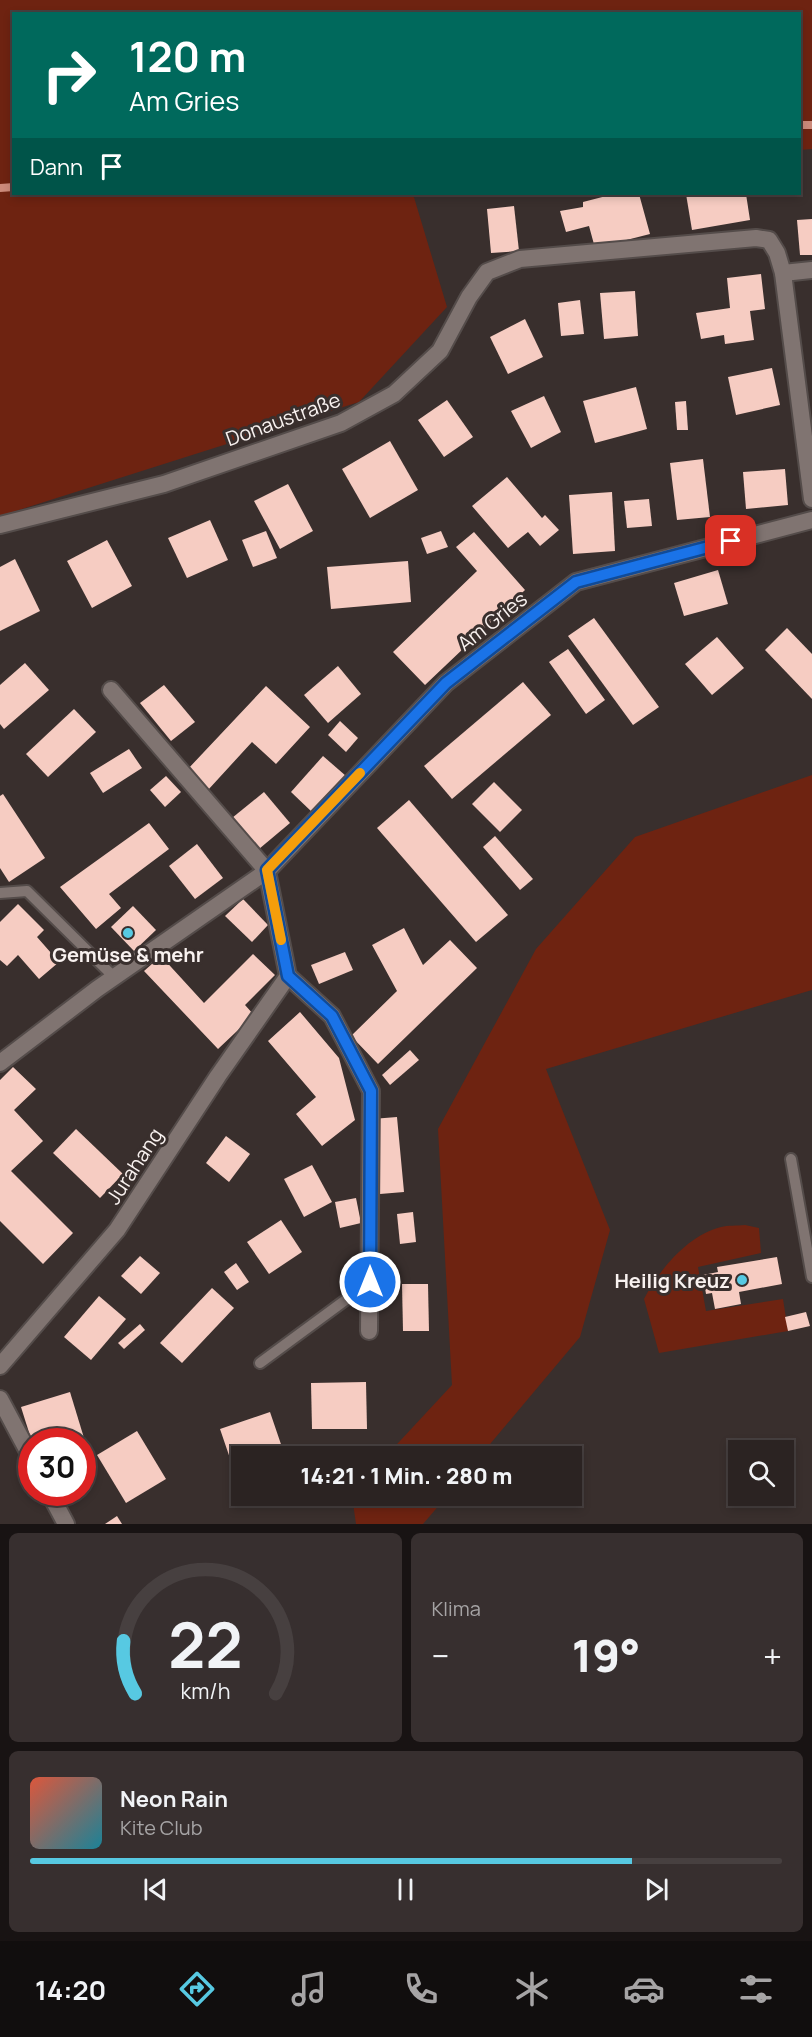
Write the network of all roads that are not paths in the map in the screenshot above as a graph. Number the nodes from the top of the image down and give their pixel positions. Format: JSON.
{"nodes":[{"id":1,"x":812,"y":270,"type":"edge"},
{"id":2,"x":783,"y":273,"type":"junction"},
{"id":3,"x":812,"y":499,"type":"edge"},
{"id":4,"x":812,"y":520,"type":"edge"},
{"id":5,"x":0,"y":525,"type":"edge"},
{"id":6,"x":111,"y":690,"type":"dead end"},
{"id":7,"x":267,"y":870,"type":"junction"},
{"id":8,"x":0,"y":893,"type":"edge"},
{"id":9,"x":288,"y":976,"type":"junction"},
{"id":10,"x":114,"y":977,"type":"junction"},
{"id":11,"x":0,"y":1063,"type":"edge"},
{"id":12,"x":791,"y":1159,"type":"dead end"},
{"id":13,"x":809,"y":1232,"type":"edge"},
{"id":14,"x":812,"y":1277,"type":"edge"},
{"id":15,"x":370,"y":1282,"type":"junction"},
{"id":16,"x":369,"y":1331,"type":"dead end"},
{"id":17,"x":260,"y":1363,"type":"dead end"},
{"id":18,"x":0,"y":1366,"type":"edge"},
{"id":19,"x":0,"y":1399,"type":"edge"},
{"id":20,"x":18,"y":1433,"type":"edge"},
{"id":21,"x":56,"y":1506,"type":"edge"},
{"id":22,"x":66,"y":1524,"type":"edge"}],
"edges":[{"from":1,"to":2,"type":"street"},
{"from":2,"to":3,"type":"street","name":"Donaustraße"},
{"from":2,"to":5,"type":"street","name":"Donaustraße"},
{"from":4,"to":7,"type":"street","name":"Am Gries"},
{"from":6,"to":7,"type":"street"},
{"from":7,"to":9,"type":"street"},
{"from":7,"to":10,"type":"street","name":"Am Gries"},
{"from":8,"to":10,"type":"lane"},
{"from":9,"to":15,"type":"street"},
{"from":9,"to":18,"type":"street","name":"Jurahang"},
{"from":10,"to":11,"type":"street","name":"Am Gries"},
{"from":12,"to":13,"type":"lane"},
{"from":13,"to":14,"type":"lane"},
{"from":15,"to":16,"type":"street"},
{"from":15,"to":17,"type":"lane"},
{"from":19,"to":20,"type":"street"},
{"from":21,"to":22,"type":"street"}]}
